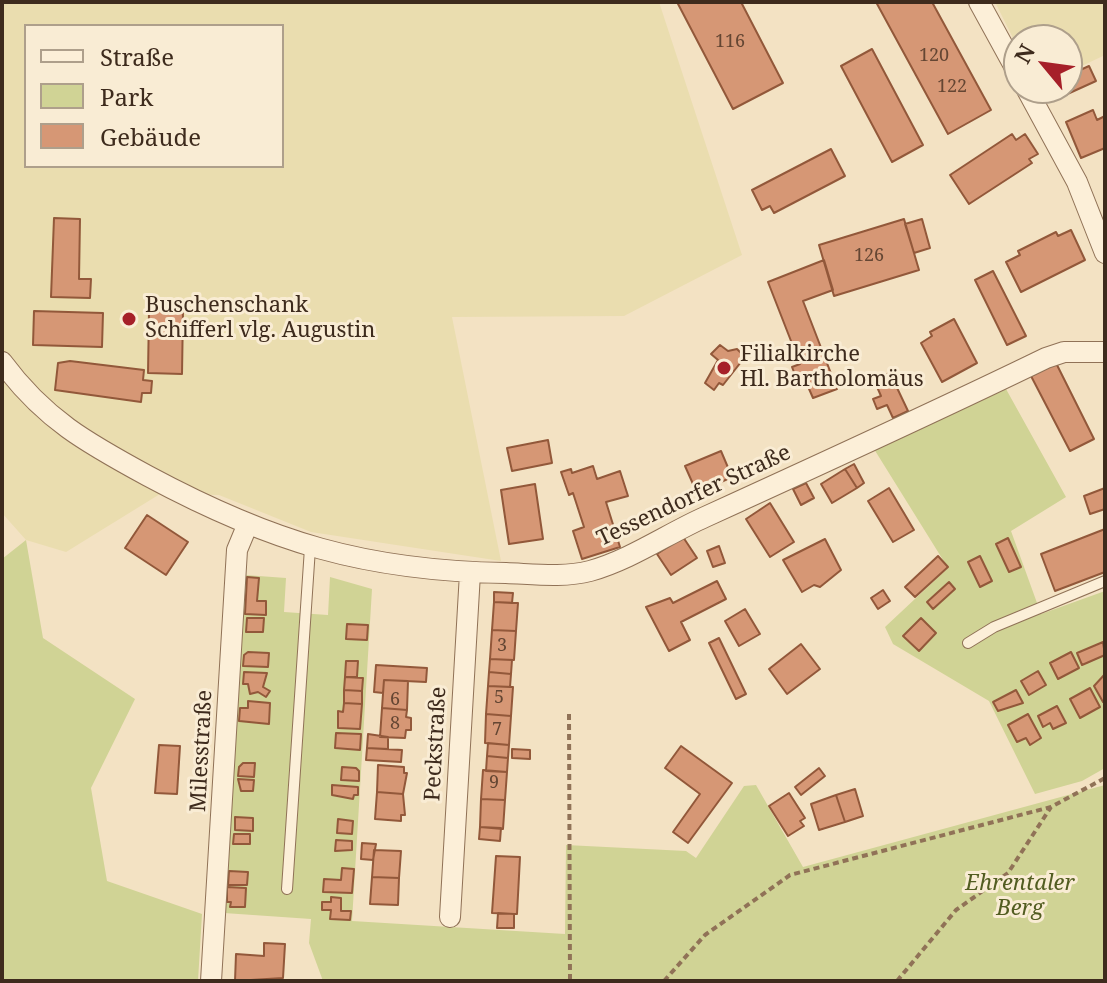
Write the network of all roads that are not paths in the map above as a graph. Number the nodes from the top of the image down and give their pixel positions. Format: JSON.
{"nodes":[{"id":1,"x":979,"y":2,"type":"edge"},
{"id":2,"x":1003,"y":46,"type":"edge"},
{"id":3,"x":1035,"y":104,"type":"edge"},
{"id":4,"x":1105,"y":253,"type":"edge"},
{"id":5,"x":1105,"y":352,"type":"edge"},
{"id":6,"x":2,"y":362,"type":"edge"},
{"id":7,"x":247,"y":526,"type":"junction"},
{"id":8,"x":310,"y":548,"type":"junction"},
{"id":9,"x":470,"y":573,"type":"junction"},
{"id":10,"x":1105,"y":581,"type":"edge"},
{"id":11,"x":968,"y":643,"type":"dead end"},
{"id":12,"x":287,"y":889,"type":"dead end"},
{"id":13,"x":450,"y":917,"type":"dead end"},
{"id":14,"x":211,"y":981,"type":"edge"}],
"edges":[{"from":1,"to":2,"type":"street"},
{"from":3,"to":4,"type":"street"},
{"from":5,"to":9,"type":"street","name":"Tessendorfer Straße"},
{"from":6,"to":7,"type":"street","name":"Tessendorfer Straße"},
{"from":7,"to":8,"type":"street","name":"Tessendorfer Straße"},
{"from":7,"to":14,"type":"street","name":"Milesstraße"},
{"from":8,"to":9,"type":"street","name":"Tessendorfer Straße"},
{"from":8,"to":12,"type":"lane"},
{"from":9,"to":13,"type":"street","name":"Peckstraße"},
{"from":10,"to":11,"type":"lane"}]}
